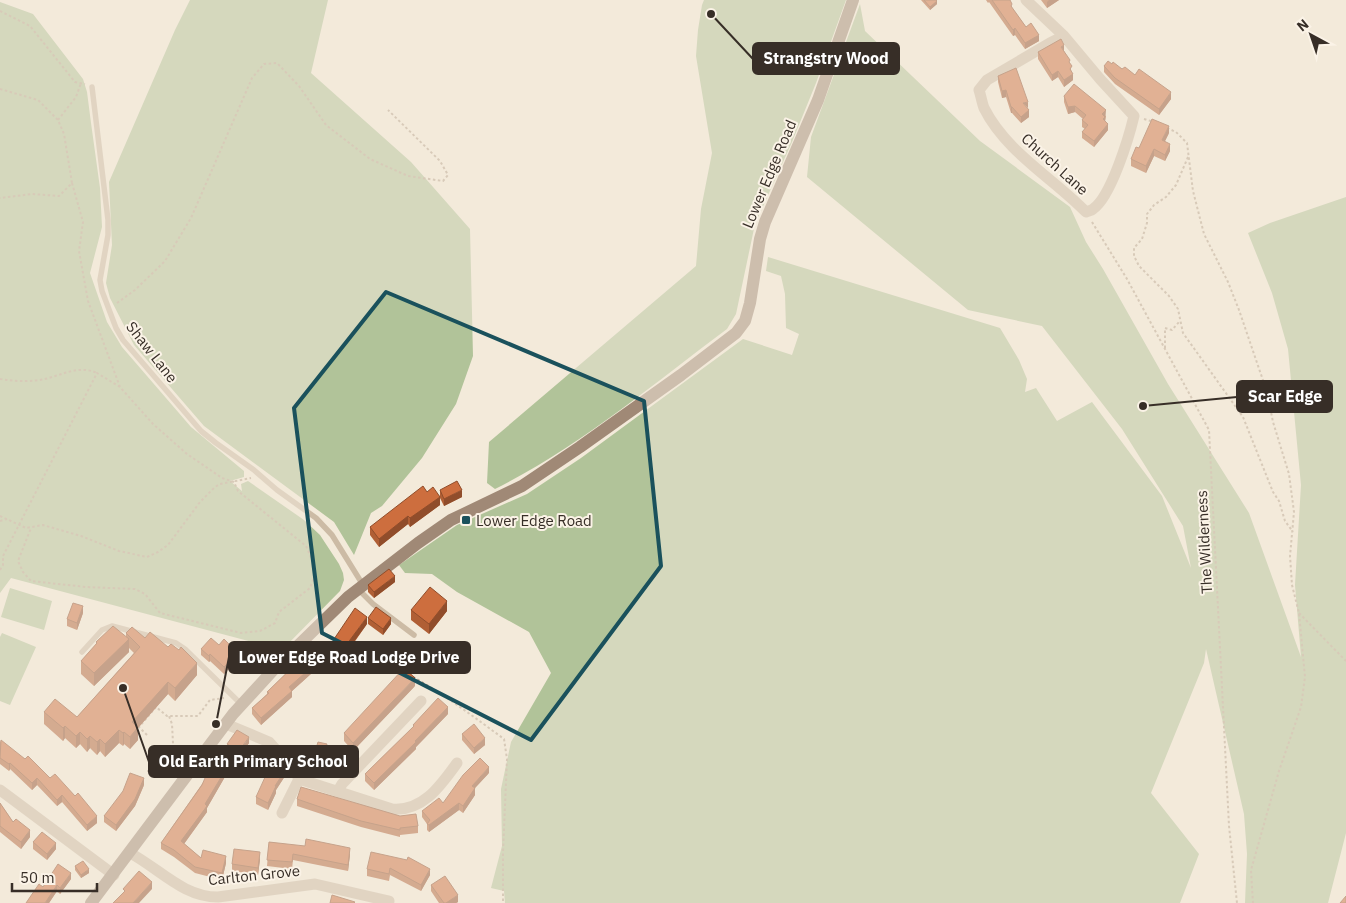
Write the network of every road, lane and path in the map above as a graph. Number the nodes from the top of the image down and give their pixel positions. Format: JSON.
{"nodes":[{"id":1,"x":853,"y":0,"type":"edge"},
{"id":2,"x":1026,"y":0,"type":"edge"},
{"id":3,"x":0,"y":11,"type":"edge"},
{"id":4,"x":1064,"y":36,"type":"junction"},
{"id":5,"x":81,"y":83,"type":"junction"},
{"id":6,"x":92,"y":87,"type":"joint"},
{"id":7,"x":0,"y":89,"type":"edge"},
{"id":8,"x":388,"y":110,"type":"dead end"},
{"id":9,"x":1134,"y":116,"type":"junction"},
{"id":10,"x":58,"y":120,"type":"junction"},
{"id":11,"x":1159,"y":123,"type":"edge"},
{"id":12,"x":1167,"y":128,"type":"edge"},
{"id":13,"x":1188,"y":156,"type":"junction"},
{"id":14,"x":72,"y":183,"type":"junction"},
{"id":15,"x":0,"y":198,"type":"edge"},
{"id":16,"x":1086,"y":212,"type":"junction"},
{"id":17,"x":108,"y":308,"type":"junction"},
{"id":18,"x":1180,"y":320,"type":"junction"},
{"id":19,"x":1166,"y":350,"type":"junction"},
{"id":20,"x":97,"y":373,"type":"junction"},
{"id":21,"x":0,"y":379,"type":"edge"},
{"id":22,"x":120,"y":386,"type":"junction"},
{"id":23,"x":260,"y":475,"type":"junction"},
{"id":24,"x":234,"y":482,"type":"junction"},
{"id":25,"x":0,"y":516,"type":"edge"},
{"id":26,"x":7,"y":519,"type":"junction"},
{"id":27,"x":0,"y":521,"type":"edge"},
{"id":28,"x":19,"y":524,"type":"junction"},
{"id":29,"x":31,"y":528,"type":"junction"},
{"id":30,"x":1292,"y":532,"type":"junction"},
{"id":31,"x":0,"y":570,"type":"edge"},
{"id":32,"x":360,"y":587,"type":"junction"},
{"id":33,"x":1299,"y":614,"type":"junction"},
{"id":34,"x":414,"y":636,"type":"dead end"},
{"id":35,"x":352,"y":642,"type":"edge"},
{"id":36,"x":82,"y":652,"type":"dead end"},
{"id":37,"x":1346,"y":661,"type":"edge"},
{"id":38,"x":238,"y":701,"type":"junction"},
{"id":39,"x":421,"y":701,"type":"dead end"},
{"id":40,"x":169,"y":716,"type":"junction"},
{"id":41,"x":226,"y":724,"type":"junction"},
{"id":42,"x":148,"y":735,"type":"dead end"},
{"id":43,"x":458,"y":763,"type":"dead end"},
{"id":44,"x":147,"y":771,"type":"dead end"},
{"id":45,"x":299,"y":779,"type":"junction"},
{"id":46,"x":0,"y":790,"type":"edge"},
{"id":47,"x":338,"y":791,"type":"junction"},
{"id":48,"x":282,"y":813,"type":"dead end"},
{"id":49,"x":130,"y":853,"type":"junction"},
{"id":50,"x":114,"y":875,"type":"junction"},
{"id":51,"x":91,"y":903,"type":"edge"},
{"id":52,"x":388,"y":903,"type":"edge"},
{"id":53,"x":503,"y":903,"type":"edge"},
{"id":54,"x":1237,"y":903,"type":"edge"},
{"id":55,"x":1253,"y":903,"type":"edge"}],
"edges":[{"from":1,"to":32,"type":"street","name":"Lower Edge Road"},
{"from":2,"to":4,"type":"street"},
{"from":3,"to":5,"type":"path"},
{"from":4,"to":9,"type":"street"},
{"from":4,"to":16,"type":"street","name":"Church Lane"},
{"from":5,"to":6,"type":"path"},
{"from":5,"to":10,"type":"path"},
{"from":6,"to":17,"type":"lane","name":"Shaw Lane"},
{"from":7,"to":10,"type":"path"},
{"from":8,"to":17,"type":"path"},
{"from":9,"to":11,"type":"path"},
{"from":9,"to":16,"type":"street","name":"Church Lane"},
{"from":10,"to":14,"type":"path"},
{"from":12,"to":13,"type":"path"},
{"from":13,"to":18,"type":"path"},
{"from":13,"to":30,"type":"path"},
{"from":14,"to":15,"type":"path"},
{"from":14,"to":22,"type":"path"},
{"from":16,"to":19,"type":"path","name":"The Wilderness"},
{"from":17,"to":23,"type":"lane","name":"Shaw Lane"},
{"from":18,"to":19,"type":"path"},
{"from":18,"to":30,"type":"path"},
{"from":19,"to":54,"type":"path","name":"The Wilderness"},
{"from":20,"to":21,"type":"path"},
{"from":20,"to":22,"type":"path"},
{"from":20,"to":28,"type":"path"},
{"from":22,"to":24,"type":"path"},
{"from":23,"to":24,"type":"path"},
{"from":23,"to":32,"type":"lane","name":"Shaw Lane"},
{"from":24,"to":29,"type":"path"},
{"from":24,"to":29,"type":"path"},
{"from":25,"to":26,"type":"path"},
{"from":26,"to":27,"type":"path"},
{"from":26,"to":28,"type":"path"},
{"from":28,"to":29,"type":"path"},
{"from":28,"to":31,"type":"path"},
{"from":30,"to":33,"type":"path"},
{"from":32,"to":34,"type":"lane","name":"Shaw Lane"},
{"from":32,"to":38,"type":"street","name":"Lower Edge Road"},
{"from":33,"to":37,"type":"path"},
{"from":33,"to":55,"type":"path"},
{"from":35,"to":53,"type":"path"},
{"from":36,"to":38,"type":"lane"},
{"from":38,"to":40,"type":"path"},
{"from":38,"to":41,"type":"street","name":"Lower Edge Road"},
{"from":39,"to":47,"type":"street"},
{"from":40,"to":42,"type":"path"},
{"from":40,"to":44,"type":"path"},
{"from":41,"to":45,"type":"street"},
{"from":41,"to":49,"type":"street","name":"Lower Edge Road"},
{"from":43,"to":47,"type":"street"},
{"from":45,"to":47,"type":"street"},
{"from":45,"to":48,"type":"street"},
{"from":46,"to":50,"type":"street"},
{"from":49,"to":50,"type":"street","name":"Lower Edge Road"},
{"from":49,"to":52,"type":"street","name":"Carlton Grove"},
{"from":50,"to":51,"type":"street","name":"Lower Edge Road"}]}
